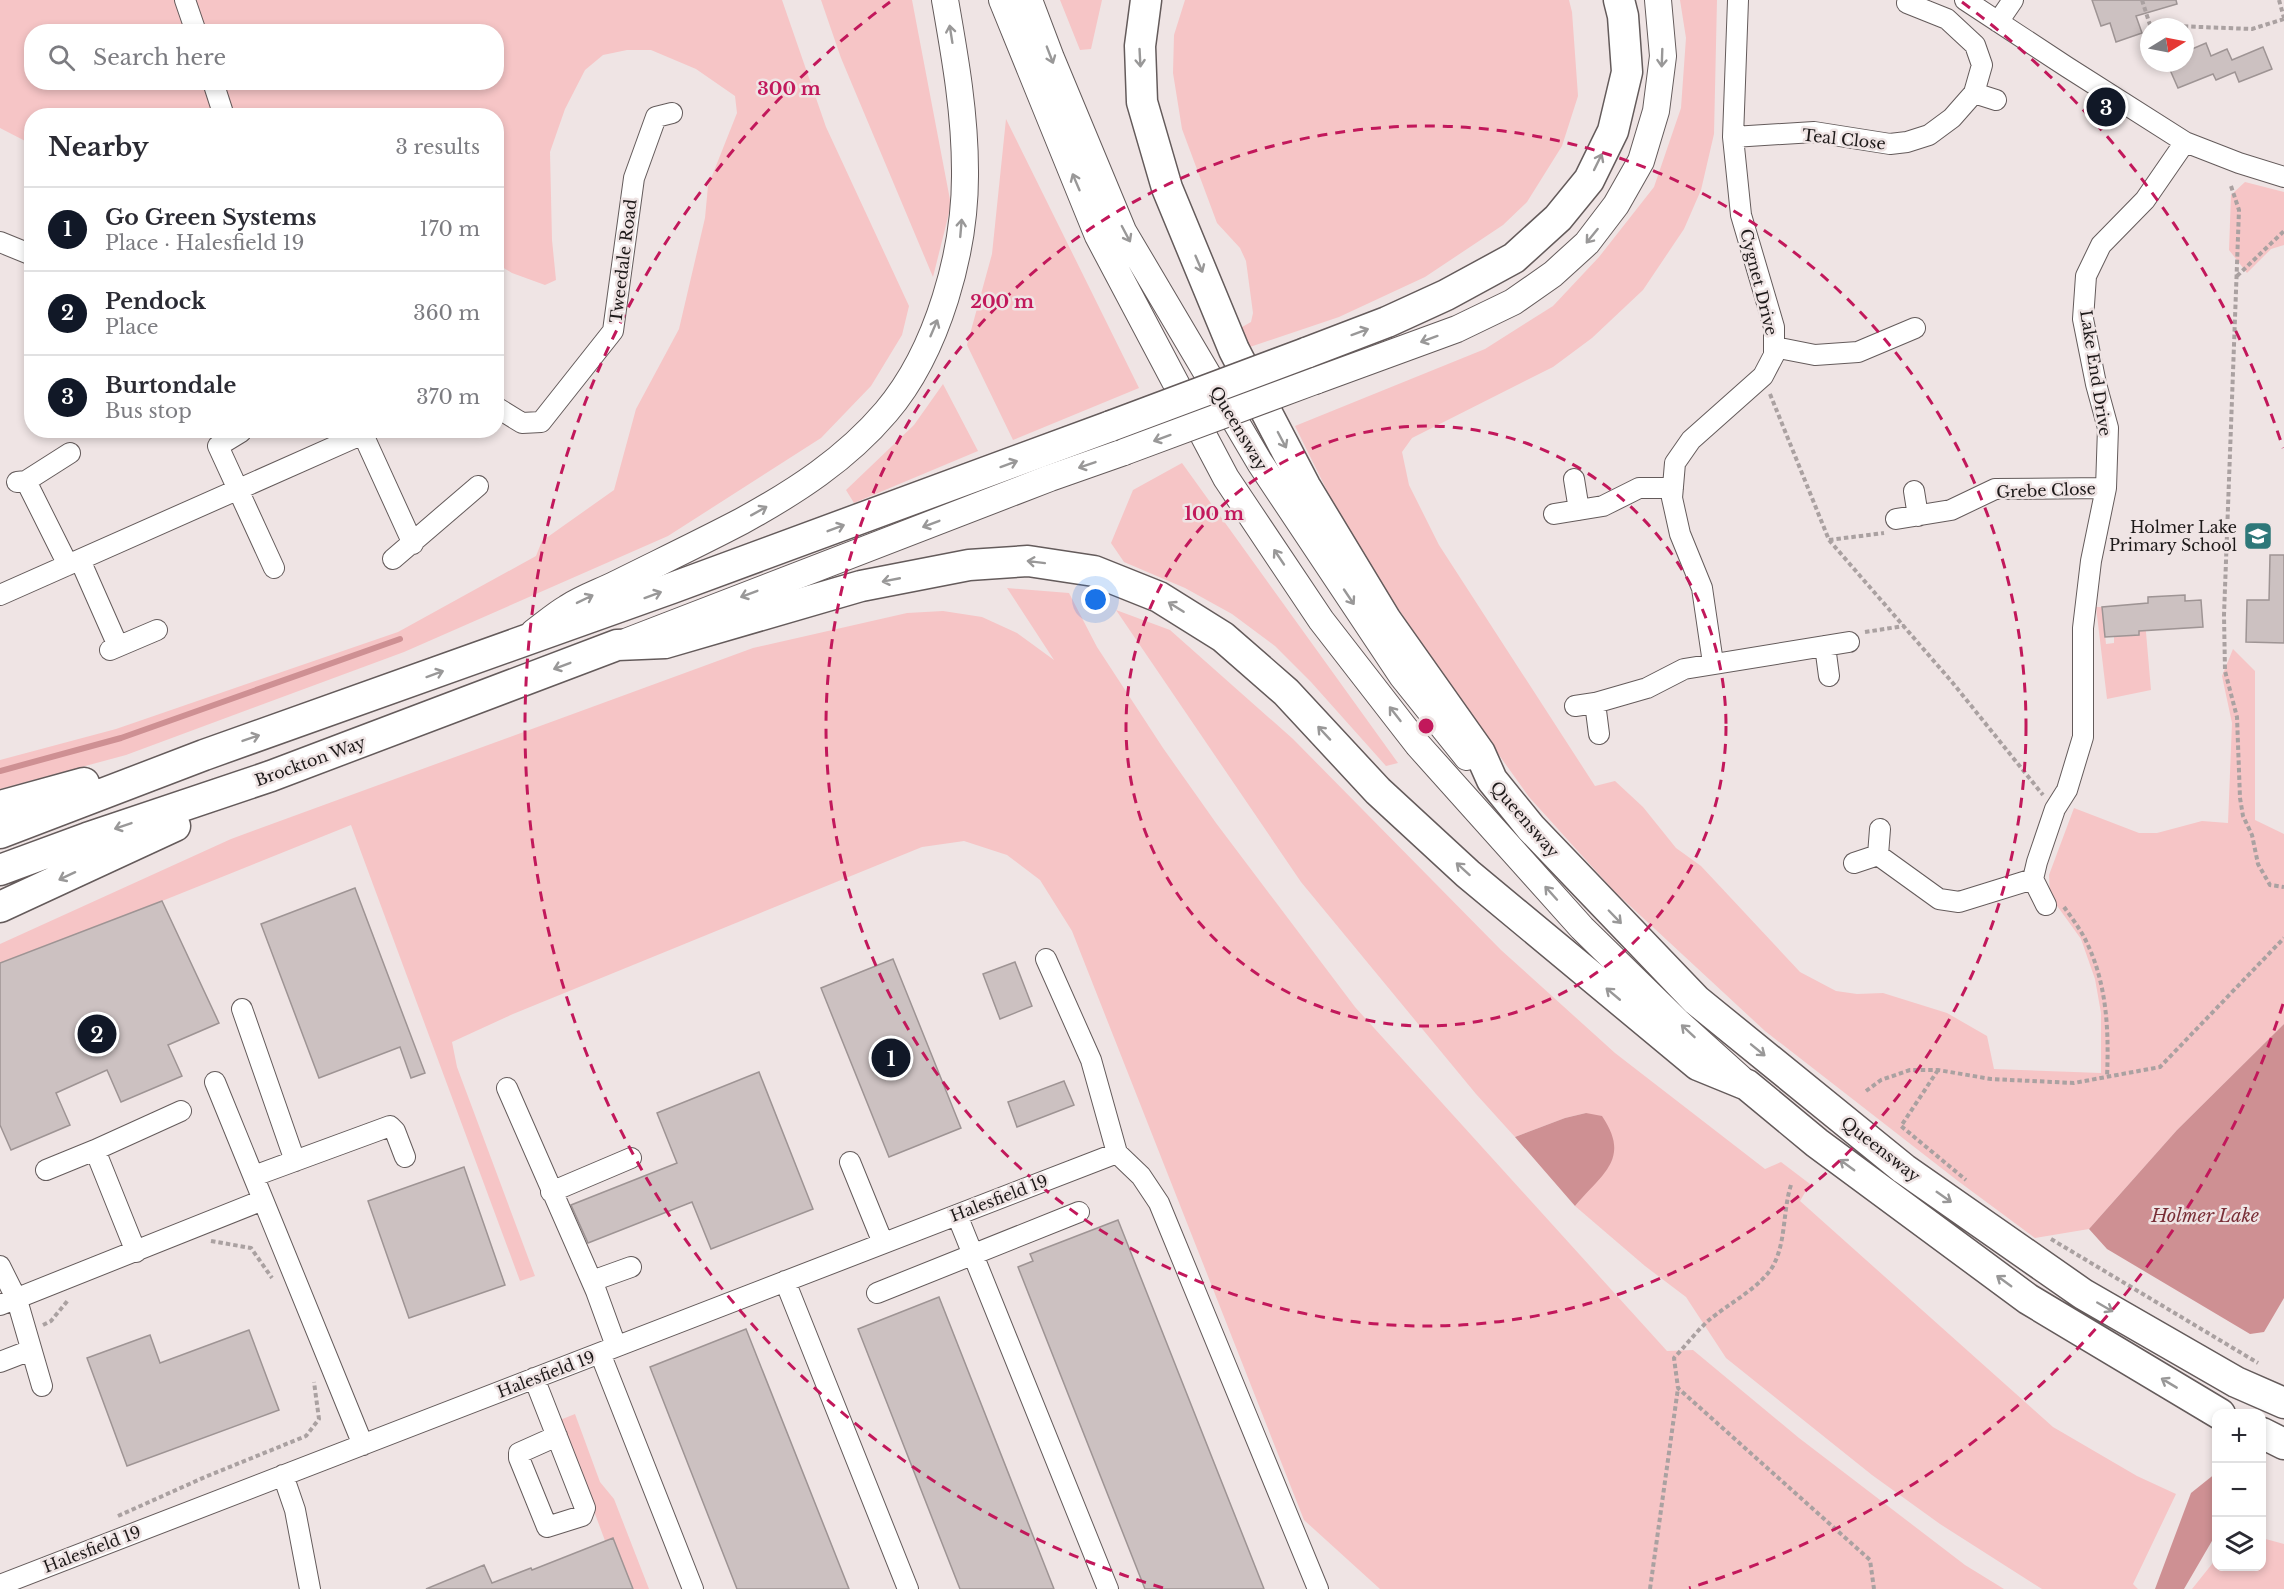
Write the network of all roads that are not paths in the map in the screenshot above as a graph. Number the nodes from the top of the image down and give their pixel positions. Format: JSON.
{"nodes":[{"id":1,"x":185,"y":0,"type":"edge"},
{"id":2,"x":945,"y":0,"type":"edge"},
{"id":3,"x":1002,"y":0,"type":"edge"},
{"id":4,"x":1029,"y":0,"type":"edge"},
{"id":5,"x":1146,"y":0,"type":"edge"},
{"id":6,"x":1619,"y":0,"type":"edge"},
{"id":7,"x":1658,"y":0,"type":"edge"},
{"id":8,"x":1738,"y":0,"type":"edge"},
{"id":9,"x":1965,"y":0,"type":"edge"},
{"id":10,"x":2013,"y":0,"type":"edge"},
{"id":11,"x":1907,"y":3,"type":"dead end"},
{"id":12,"x":1998,"y":22,"type":"junction"},
{"id":13,"x":193,"y":24,"type":"edge"},
{"id":14,"x":216,"y":90,"type":"edge"},
{"id":15,"x":1974,"y":93,"type":"junction"},
{"id":16,"x":1996,"y":100,"type":"dead end"},
{"id":17,"x":221,"y":108,"type":"edge"},
{"id":18,"x":672,"y":112,"type":"dead end"},
{"id":19,"x":1733,"y":137,"type":"junction"},
{"id":20,"x":2185,"y":142,"type":"junction"},
{"id":21,"x":2284,"y":177,"type":"edge"},
{"id":22,"x":0,"y":242,"type":"edge"},
{"id":23,"x":24,"y":252,"type":"edge"},
{"id":24,"x":1915,"y":328,"type":"dead end"},
{"id":25,"x":1774,"y":347,"type":"junction"},
{"id":26,"x":504,"y":412,"type":"edge"},
{"id":27,"x":231,"y":438,"type":"edge"},
{"id":28,"x":349,"y":438,"type":"edge"},
{"id":29,"x":365,"y":438,"type":"edge"},
{"id":30,"x":70,"y":453,"type":"dead end"},
{"id":31,"x":1046,"y":465,"type":"junction"},
{"id":32,"x":1574,"y":479,"type":"dead end"},
{"id":33,"x":478,"y":486,"type":"dead end"},
{"id":34,"x":1673,"y":488,"type":"junction"},
{"id":35,"x":2106,"y":488,"type":"junction"},
{"id":36,"x":238,"y":489,"type":"junction"},
{"id":37,"x":981,"y":489,"type":"junction"},
{"id":38,"x":1914,"y":491,"type":"dead end"},
{"id":39,"x":1579,"y":510,"type":"junction"},
{"id":40,"x":1554,"y":514,"type":"dead end"},
{"id":41,"x":1918,"y":516,"type":"junction"},
{"id":42,"x":1896,"y":519,"type":"road end"},
{"id":43,"x":413,"y":544,"type":"junction"},
{"id":44,"x":393,"y":559,"type":"dead end"},
{"id":45,"x":74,"y":562,"type":"junction"},
{"id":46,"x":274,"y":568,"type":"dead end"},
{"id":47,"x":0,"y":595,"type":"edge"},
{"id":48,"x":157,"y":630,"type":"dead end"},
{"id":49,"x":1850,"y":642,"type":"road end"},
{"id":50,"x":519,"y":643,"type":"junction"},
{"id":51,"x":617,"y":645,"type":"junction"},
{"id":52,"x":1825,"y":646,"type":"junction"},
{"id":53,"x":1713,"y":663,"type":"junction"},
{"id":54,"x":1829,"y":675,"type":"dead end"},
{"id":55,"x":1595,"y":703,"type":"junction"},
{"id":56,"x":1575,"y":706,"type":"dead end"},
{"id":57,"x":1599,"y":734,"type":"dead end"},
{"id":58,"x":204,"y":755,"type":"junction"},
{"id":59,"x":271,"y":776,"type":"junction"},
{"id":60,"x":1492,"y":780,"type":"junction"},
{"id":61,"x":0,"y":806,"type":"edge"},
{"id":62,"x":1880,"y":829,"type":"dead end"},
{"id":63,"x":0,"y":833,"type":"edge"},
{"id":64,"x":1878,"y":855,"type":"junction"},
{"id":65,"x":1854,"y":863,"type":"dead end"},
{"id":66,"x":0,"y":870,"type":"edge"},
{"id":67,"x":2034,"y":879,"type":"junction"},
{"id":68,"x":2053,"y":903,"type":"road end"},
{"id":69,"x":0,"y":907,"type":"edge"},
{"id":70,"x":1046,"y":959,"type":"dead end"},
{"id":71,"x":242,"y":1009,"type":"dead end"},
{"id":72,"x":215,"y":1082,"type":"dead end"},
{"id":73,"x":1747,"y":1085,"type":"junction"},
{"id":74,"x":507,"y":1088,"type":"dead end"},
{"id":75,"x":181,"y":1112,"type":"dead end"},
{"id":76,"x":95,"y":1150,"type":"junction"},
{"id":77,"x":1117,"y":1153,"type":"junction"},
{"id":78,"x":405,"y":1157,"type":"dead end"},
{"id":79,"x":631,"y":1158,"type":"dead end"},
{"id":80,"x":295,"y":1161,"type":"junction"},
{"id":81,"x":850,"y":1162,"type":"dead end"},
{"id":82,"x":46,"y":1170,"type":"dead end"},
{"id":83,"x":254,"y":1176,"type":"junction"},
{"id":84,"x":551,"y":1192,"type":"junction"},
{"id":85,"x":263,"y":1200,"type":"junction"},
{"id":86,"x":1079,"y":1212,"type":"dead end"},
{"id":87,"x":957,"y":1215,"type":"junction"},
{"id":88,"x":883,"y":1243,"type":"junction"},
{"id":89,"x":136,"y":1252,"type":"junction"},
{"id":90,"x":973,"y":1254,"type":"junction"},
{"id":91,"x":0,"y":1266,"type":"edge"},
{"id":92,"x":631,"y":1267,"type":"dead end"},
{"id":93,"x":592,"y":1281,"type":"junction"},
{"id":94,"x":785,"y":1281,"type":"junction"},
{"id":95,"x":877,"y":1293,"type":"dead end"},
{"id":96,"x":8,"y":1303,"type":"edge"},
{"id":97,"x":29,"y":1342,"type":"junction"},
{"id":98,"x":608,"y":1350,"type":"junction"},
{"id":99,"x":0,"y":1362,"type":"edge"},
{"id":100,"x":534,"y":1378,"type":"junction"},
{"id":101,"x":42,"y":1386,"type":"dead end"},
{"id":102,"x":2284,"y":1403,"type":"edge"},
{"id":103,"x":2213,"y":1409,"type":"edge"},
{"id":104,"x":557,"y":1436,"type":"dead end"},
{"id":105,"x":2266,"y":1436,"type":"edge"},
{"id":106,"x":2284,"y":1444,"type":"edge"},
{"id":107,"x":363,"y":1445,"type":"junction"},
{"id":108,"x":283,"y":1475,"type":"junction"},
{"id":109,"x":0,"y":1585,"type":"edge"},
{"id":110,"x":309,"y":1589,"type":"edge"},
{"id":111,"x":693,"y":1589,"type":"edge"},
{"id":112,"x":908,"y":1589,"type":"edge"},
{"id":113,"x":1108,"y":1589,"type":"edge"},
{"id":114,"x":1318,"y":1589,"type":"edge"}],
"edges":[{"from":1,"to":13,"type":"street"},
{"from":50,"to":2,"type":"main road","one_way":true},
{"from":73,"to":3,"type":"main road","name":"Queensway","one_way":true},
{"from":4,"to":60,"type":"main road","name":"Queensway","one_way":true},
{"from":5,"to":60,"type":"highway","one_way":true},
{"from":31,"to":6,"type":"highway","one_way":true,"bridge":true},
{"from":7,"to":31,"type":"main road","one_way":true,"bridge":true},
{"from":8,"to":19,"type":"street","name":"Cygnet Drive"},
{"from":9,"to":12,"type":"street"},
{"from":10,"to":12,"type":"street"},
{"from":11,"to":15,"type":"street","name":"Teal Close"},
{"from":12,"to":20,"type":"street"},
{"from":14,"to":17,"type":"street"},
{"from":15,"to":16,"type":"street"},
{"from":15,"to":19,"type":"street","name":"Teal Close"},
{"from":18,"to":26,"type":"street","name":"Tweedale Road"},
{"from":19,"to":25,"type":"street","name":"Cygnet Drive"},
{"from":20,"to":21,"type":"street"},
{"from":20,"to":35,"type":"street","name":"Lake End Drive"},
{"from":22,"to":23,"type":"street"},
{"from":24,"to":25,"type":"street"},
{"from":25,"to":34,"type":"street","name":"Cygnet Drive"},
{"from":27,"to":36,"type":"street"},
{"from":28,"to":36,"type":"street"},
{"from":29,"to":43,"type":"street"},
{"from":30,"to":45,"type":"street"},
{"from":31,"to":37,"type":"highway"},
{"from":32,"to":39,"type":"street"},
{"from":33,"to":43,"type":"street"},
{"from":34,"to":39,"type":"street"},
{"from":34,"to":53,"type":"street","name":"Cygnet Drive"},
{"from":35,"to":41,"type":"street","name":"Grebe Close"},
{"from":35,"to":67,"type":"street","name":"Lake End Drive"},
{"from":36,"to":45,"type":"street"},
{"from":36,"to":46,"type":"street"},
{"from":50,"to":37,"type":"highway","one_way":true},
{"from":37,"to":51,"type":"main road","one_way":true},
{"from":38,"to":41,"type":"street"},
{"from":39,"to":40,"type":"street"},
{"from":41,"to":42,"type":"street","name":"Grebe Close"},
{"from":43,"to":44,"type":"street"},
{"from":45,"to":47,"type":"street"},
{"from":45,"to":48,"type":"street"},
{"from":49,"to":52,"type":"street"},
{"from":58,"to":50,"type":"highway","one_way":true},
{"from":51,"to":59,"type":"highway","name":"Brockton Way","one_way":true},
{"from":73,"to":51,"type":"highway","name":"Brockton Way","one_way":true},
{"from":52,"to":53,"type":"street"},
{"from":52,"to":54,"type":"street"},
{"from":53,"to":55,"type":"street"},
{"from":55,"to":56,"type":"street"},
{"from":55,"to":57,"type":"street"},
{"from":58,"to":61,"type":"highway"},
{"from":58,"to":63,"type":"highway"},
{"from":59,"to":66,"type":"highway","name":"Brockton Way","one_way":true},
{"from":59,"to":69,"type":"highway","one_way":true},
{"from":60,"to":102,"type":"highway","name":"Queensway","one_way":true},
{"from":62,"to":64,"type":"street"},
{"from":64,"to":65,"type":"street"},
{"from":64,"to":67,"type":"street"},
{"from":67,"to":68,"type":"street"},
{"from":70,"to":77,"type":"street"},
{"from":71,"to":80,"type":"street"},
{"from":72,"to":83,"type":"street"},
{"from":103,"to":73,"type":"highway","name":"Queensway","one_way":true},
{"from":74,"to":84,"type":"street"},
{"from":75,"to":76,"type":"street"},
{"from":76,"to":82,"type":"street"},
{"from":76,"to":89,"type":"street"},
{"from":77,"to":87,"type":"street","name":"Halesfield 19"},
{"from":77,"to":114,"type":"street"},
{"from":78,"to":80,"type":"street"},
{"from":79,"to":84,"type":"street"},
{"from":80,"to":83,"type":"street"},
{"from":81,"to":88,"type":"street"},
{"from":83,"to":85,"type":"street"},
{"from":84,"to":93,"type":"street"},
{"from":85,"to":89,"type":"street"},
{"from":85,"to":107,"type":"street"},
{"from":86,"to":90,"type":"street"},
{"from":87,"to":88,"type":"street","name":"Halesfield 19"},
{"from":87,"to":90,"type":"street"},
{"from":88,"to":94,"type":"street","name":"Halesfield 19"},
{"from":89,"to":96,"type":"street"},
{"from":90,"to":95,"type":"street"},
{"from":90,"to":113,"type":"street"},
{"from":91,"to":96,"type":"street"},
{"from":92,"to":93,"type":"street"},
{"from":93,"to":98,"type":"street"},
{"from":94,"to":98,"type":"street","name":"Halesfield 19"},
{"from":94,"to":112,"type":"street"},
{"from":96,"to":97,"type":"street"},
{"from":97,"to":99,"type":"street"},
{"from":97,"to":101,"type":"street"},
{"from":98,"to":100,"type":"street","name":"Halesfield 19"},
{"from":98,"to":111,"type":"street"},
{"from":100,"to":104,"type":"street"},
{"from":100,"to":107,"type":"street","name":"Halesfield 19"},
{"from":105,"to":106,"type":"highway"},
{"from":107,"to":108,"type":"street","name":"Halesfield 19"},
{"from":108,"to":109,"type":"street","name":"Halesfield 19"},
{"from":108,"to":110,"type":"street"}]}
